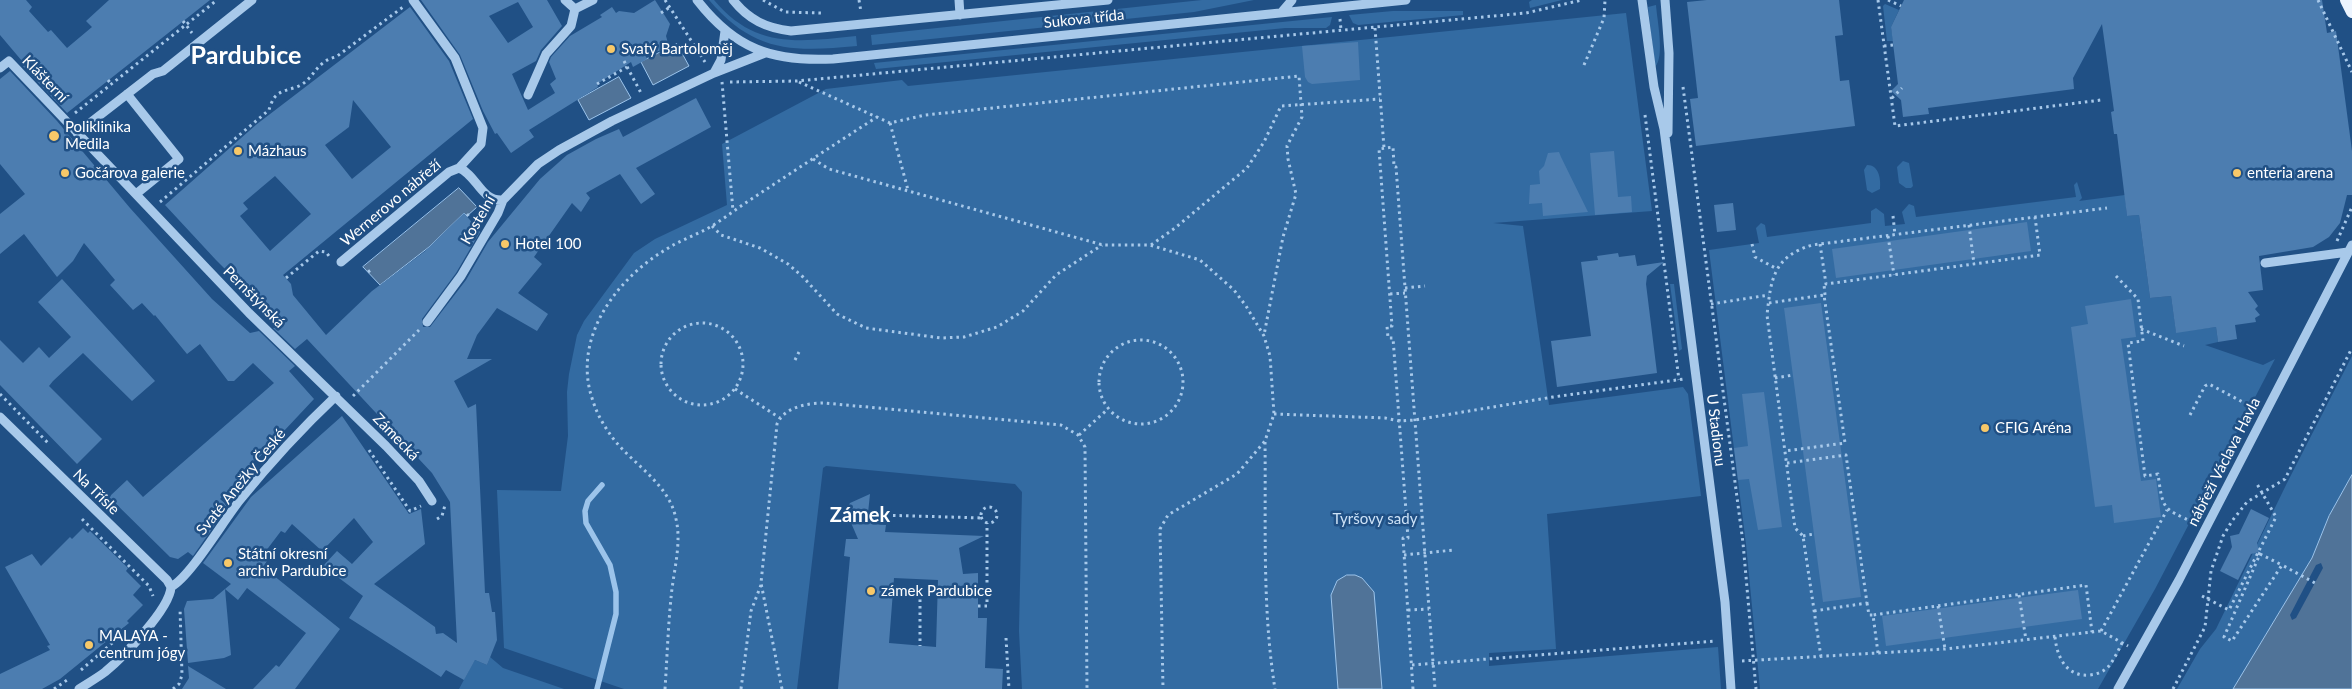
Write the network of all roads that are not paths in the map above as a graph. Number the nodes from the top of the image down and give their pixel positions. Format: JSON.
{"nodes":[{"id":1,"x":252,"y":0,"type":"edge"},
{"id":2,"x":413,"y":0,"type":"edge"},
{"id":3,"x":566,"y":0,"type":"edge"},
{"id":4,"x":593,"y":0,"type":"edge"},
{"id":5,"x":697,"y":0,"type":"edge"},
{"id":6,"x":733,"y":0,"type":"edge"},
{"id":7,"x":959,"y":0,"type":"edge"},
{"id":8,"x":1108,"y":0,"type":"edge"},
{"id":9,"x":1292,"y":0,"type":"edge"},
{"id":10,"x":1406,"y":0,"type":"edge"},
{"id":11,"x":1642,"y":0,"type":"edge"},
{"id":12,"x":1665,"y":0,"type":"edge"},
{"id":13,"x":2346,"y":0,"type":"edge"},
{"id":14,"x":1383,"y":1,"type":"edge"},
{"id":15,"x":575,"y":9,"type":"junction"},
{"id":16,"x":2352,"y":12,"type":"edge"},
{"id":17,"x":1281,"y":13,"type":"junction"},
{"id":18,"x":960,"y":15,"type":"junction"},
{"id":19,"x":725,"y":31,"type":"junction"},
{"id":20,"x":765,"y":53,"type":"junction"},
{"id":21,"x":0,"y":68,"type":"edge"},
{"id":22,"x":714,"y":73,"type":"junction"},
{"id":23,"x":127,"y":94,"type":"junction"},
{"id":24,"x":528,"y":95,"type":"dead end"},
{"id":25,"x":77,"y":133,"type":"junction"},
{"id":26,"x":459,"y":168,"type":"junction"},
{"id":27,"x":1670,"y":176,"type":"junction"},
{"id":28,"x":136,"y":194,"type":"junction"},
{"id":29,"x":503,"y":200,"type":"junction"},
{"id":30,"x":2350,"y":249,"type":"edge"},
{"id":31,"x":341,"y":262,"type":"road end"},
{"id":32,"x":2265,"y":263,"type":"dead end"},
{"id":33,"x":426,"y":322,"type":"road end"},
{"id":34,"x":336,"y":396,"type":"junction"},
{"id":35,"x":0,"y":417,"type":"edge"},
{"id":36,"x":432,"y":501,"type":"road end"},
{"id":37,"x":171,"y":587,"type":"junction"},
{"id":38,"x":79,"y":689,"type":"edge"},
{"id":39,"x":1731,"y":689,"type":"edge"},
{"id":40,"x":2118,"y":689,"type":"edge"}],
"edges":[{"from":1,"to":23,"type":"street"},
{"from":2,"to":26,"type":"street","name":"Wernerovo nábřeží"},
{"from":3,"to":15,"type":"street"},
{"from":4,"to":15,"type":"street"},
{"from":5,"to":19,"type":"street"},
{"from":6,"to":18,"type":"street","name":"Sukova třída"},
{"from":7,"to":18,"type":"street"},
{"from":8,"to":18,"type":"street","name":"Sukova třída"},
{"from":9,"to":17,"type":"street"},
{"from":10,"to":14,"type":"street","name":"Sukova třída"},
{"from":11,"to":27,"type":"street","name":"U Stadionu"},
{"from":12,"to":27,"type":"street","name":"U Stadionu"},
{"from":13,"to":16,"type":"main road"},
{"from":14,"to":17,"type":"street","name":"Sukova třída"},
{"from":15,"to":24,"type":"street"},
{"from":17,"to":20,"type":"street","name":"Sukova třída"},
{"from":19,"to":20,"type":"street"},
{"from":19,"to":22,"type":"street"},
{"from":20,"to":22,"type":"street","name":"Kostelní"},
{"from":21,"to":25,"type":"street","name":"Klášterní"},
{"from":22,"to":29,"type":"street","name":"Kostelní"},
{"from":23,"to":25,"type":"street"},
{"from":23,"to":28,"type":"street"},
{"from":25,"to":28,"type":"street","name":"Klášterní"},
{"from":26,"to":29,"type":"street"},
{"from":26,"to":31,"type":"street","name":"Wernerovo nábřeží"},
{"from":27,"to":39,"type":"street","name":"U Stadionu"},
{"from":28,"to":34,"type":"street","name":"Pernštýnská"},
{"from":29,"to":33,"type":"street","name":"Kostelní"},
{"from":30,"to":32,"type":"street"},
{"from":30,"to":40,"type":"street","name":"nábřeží Václava Havla"},
{"from":34,"to":36,"type":"street","name":"Zámecká"},
{"from":34,"to":37,"type":"street","name":"Svaté Anežky České"},
{"from":35,"to":37,"type":"street","name":"Na Třísle"},
{"from":37,"to":38,"type":"street"}]}
